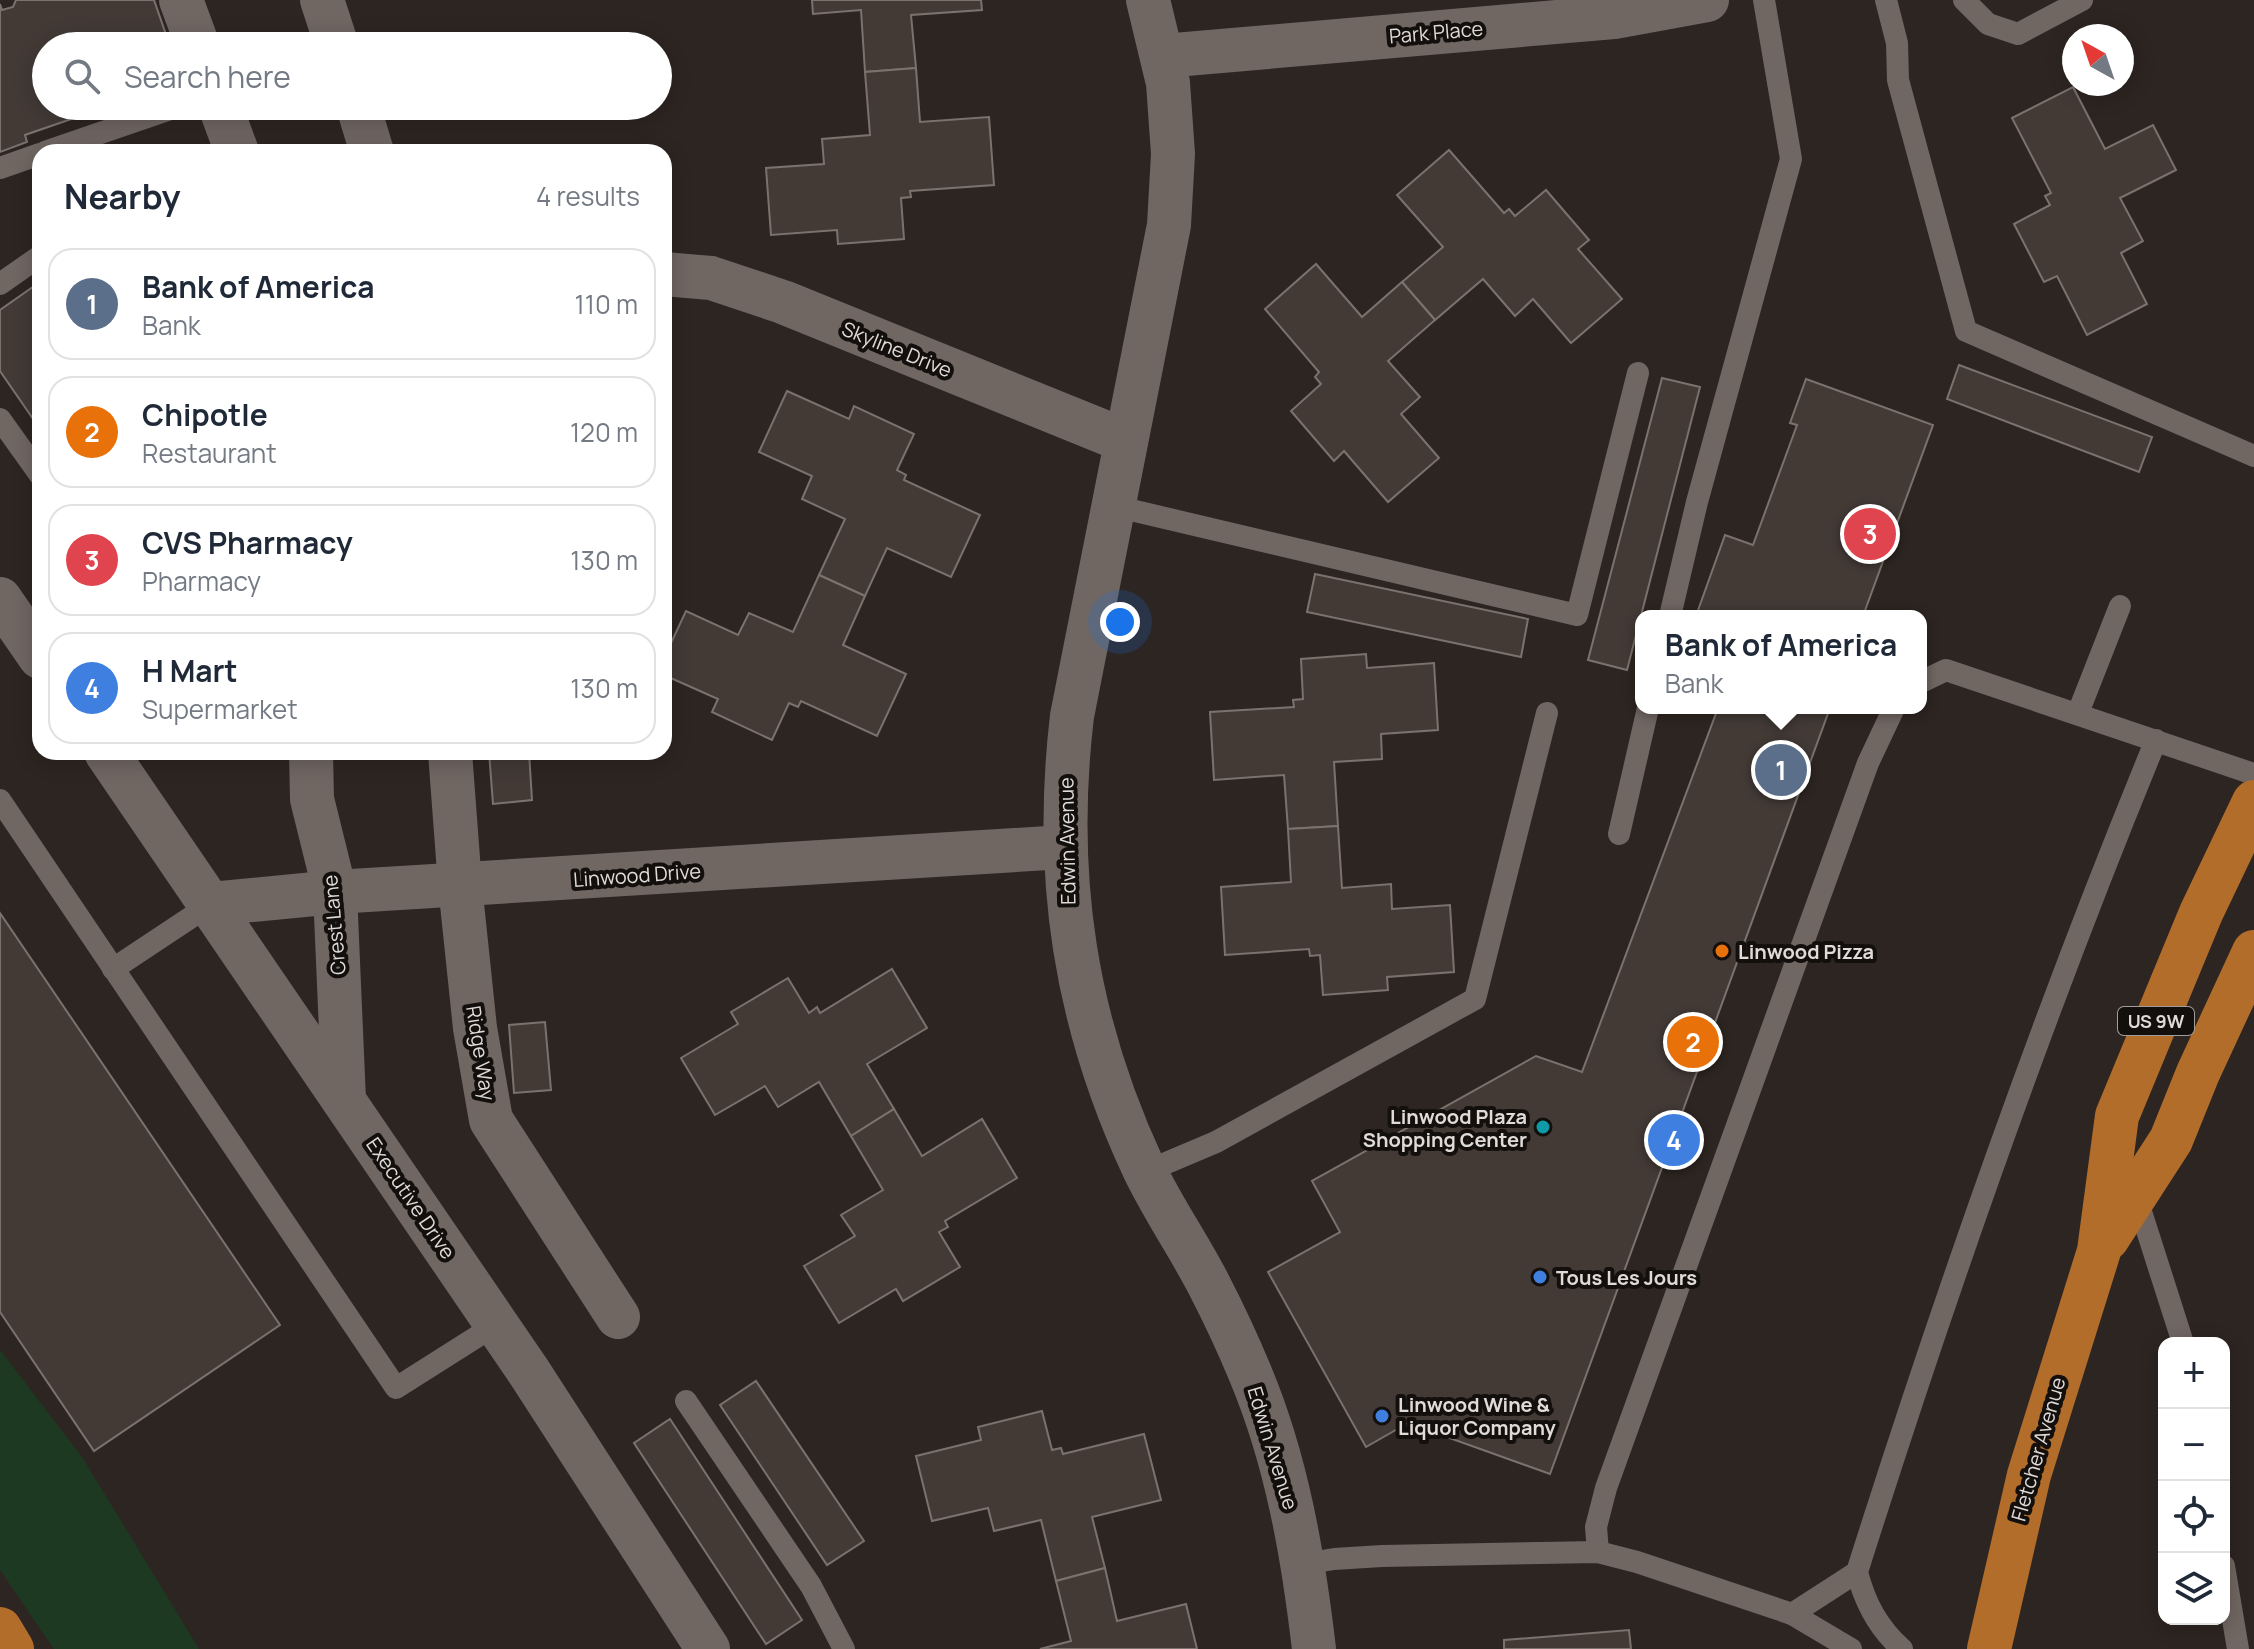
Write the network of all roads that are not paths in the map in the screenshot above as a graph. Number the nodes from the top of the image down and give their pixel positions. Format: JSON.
{"nodes":[{"id":1,"x":181,"y":0,"type":"edge"},
{"id":2,"x":322,"y":0,"type":"edge"},
{"id":3,"x":1148,"y":0,"type":"edge"},
{"id":4,"x":1707,"y":0,"type":"edge"},
{"id":5,"x":1764,"y":0,"type":"edge"},
{"id":6,"x":1886,"y":0,"type":"edge"},
{"id":7,"x":1964,"y":0,"type":"edge"},
{"id":8,"x":2082,"y":0,"type":"edge"},
{"id":9,"x":1612,"y":8,"type":"edge"},
{"id":10,"x":193,"y":32,"type":"edge"},
{"id":11,"x":332,"y":32,"type":"edge"},
{"id":12,"x":1163,"y":56,"type":"junction"},
{"id":13,"x":138,"y":120,"type":"edge"},
{"id":14,"x":225,"y":120,"type":"edge"},
{"id":15,"x":362,"y":120,"type":"edge"},
{"id":16,"x":68,"y":144,"type":"edge"},
{"id":17,"x":234,"y":144,"type":"edge"},
{"id":18,"x":370,"y":144,"type":"edge"},
{"id":19,"x":32,"y":157,"type":"edge"},
{"id":20,"x":0,"y":168,"type":"edge"},
{"id":21,"x":32,"y":262,"type":"edge"},
{"id":22,"x":672,"y":275,"type":"edge"},
{"id":23,"x":0,"y":284,"type":"edge"},
{"id":24,"x":1638,"y":373,"type":"dead end"},
{"id":25,"x":0,"y":419,"type":"edge"},
{"id":26,"x":1126,"y":441,"type":"junction"},
{"id":27,"x":2254,"y":456,"type":"edge"},
{"id":28,"x":32,"y":464,"type":"edge"},
{"id":29,"x":1114,"y":506,"type":"junction"},
{"id":30,"x":0,"y":599,"type":"edge"},
{"id":31,"x":2120,"y":606,"type":"dead end"},
{"id":32,"x":1671,"y":610,"type":"edge"},
{"id":33,"x":32,"y":645,"type":"edge"},
{"id":34,"x":1927,"y":679,"type":"edge"},
{"id":35,"x":1547,"y":713,"type":"dead end"},
{"id":36,"x":2078,"y":713,"type":"junction"},
{"id":37,"x":1647,"y":714,"type":"edge"},
{"id":38,"x":1891,"y":714,"type":"edge"},
{"id":39,"x":2156,"y":740,"type":"junction"},
{"id":40,"x":112,"y":760,"type":"edge"},
{"id":41,"x":311,"y":760,"type":"edge"},
{"id":42,"x":451,"y":760,"type":"edge"},
{"id":43,"x":2254,"y":774,"type":"edge"},
{"id":44,"x":0,"y":800,"type":"edge"},
{"id":45,"x":2254,"y":802,"type":"edge"},
{"id":46,"x":1619,"y":834,"type":"dead end"},
{"id":47,"x":1064,"y":847,"type":"junction"},
{"id":48,"x":460,"y":885,"type":"junction"},
{"id":49,"x":335,"y":892,"type":"junction"},
{"id":50,"x":211,"y":904,"type":"junction"},
{"id":51,"x":2254,"y":952,"type":"edge"},
{"id":52,"x":113,"y":969,"type":"junction"},
{"id":53,"x":344,"y":1100,"type":"junction"},
{"id":54,"x":1145,"y":1172,"type":"junction"},
{"id":55,"x":2135,"y":1195,"type":"junction"},
{"id":56,"x":2099,"y":1251,"type":"junction"},
{"id":57,"x":618,"y":1317,"type":"dead end"},
{"id":58,"x":497,"y":1324,"type":"junction"},
{"id":59,"x":2181,"y":1337,"type":"edge"},
{"id":60,"x":686,"y":1401,"type":"dead end"},
{"id":61,"x":1598,"y":1552,"type":"junction"},
{"id":62,"x":1304,"y":1564,"type":"junction"},
{"id":63,"x":1857,"y":1572,"type":"junction"},
{"id":64,"x":2230,"y":1602,"type":"edge"},
{"id":65,"x":1792,"y":1614,"type":"junction"},
{"id":66,"x":0,"y":1629,"type":"edge"},
{"id":67,"x":12,"y":1649,"type":"edge"},
{"id":68,"x":708,"y":1649,"type":"edge"},
{"id":69,"x":844,"y":1649,"type":"edge"},
{"id":70,"x":1314,"y":1649,"type":"edge"},
{"id":71,"x":1851,"y":1649,"type":"edge"},
{"id":72,"x":1902,"y":1649,"type":"edge"},
{"id":73,"x":1989,"y":1649,"type":"edge"},
{"id":74,"x":2238,"y":1649,"type":"edge"}],
"edges":[{"from":1,"to":10,"type":"street"},
{"from":2,"to":11,"type":"street"},
{"from":3,"to":12,"type":"street","name":"Edwin Avenue"},
{"from":4,"to":9,"type":"street","name":"Park Place"},
{"from":5,"to":32,"type":"lane"},
{"from":6,"to":27,"type":"lane"},
{"from":7,"to":8,"type":"lane"},
{"from":9,"to":12,"type":"street","name":"Park Place"},
{"from":12,"to":26,"type":"street","name":"Edwin Avenue"},
{"from":13,"to":16,"type":"lane"},
{"from":14,"to":17,"type":"street"},
{"from":15,"to":18,"type":"street"},
{"from":19,"to":20,"type":"lane"},
{"from":21,"to":23,"type":"lane"},
{"from":22,"to":26,"type":"street","name":"Skyline Drive"},
{"from":24,"to":29,"type":"lane"},
{"from":25,"to":28,"type":"lane"},
{"from":26,"to":29,"type":"street","name":"Edwin Avenue"},
{"from":29,"to":47,"type":"street","name":"Edwin Avenue"},
{"from":30,"to":33,"type":"street"},
{"from":31,"to":36,"type":"lane"},
{"from":34,"to":36,"type":"lane"},
{"from":35,"to":54,"type":"lane"},
{"from":36,"to":39,"type":"lane"},
{"from":37,"to":46,"type":"lane"},
{"from":38,"to":61,"type":"lane"},
{"from":39,"to":43,"type":"lane"},
{"from":39,"to":63,"type":"lane"},
{"from":40,"to":50,"type":"street","name":"Executive Drive"},
{"from":41,"to":49,"type":"street","name":"Crest Lane"},
{"from":42,"to":48,"type":"street","name":"Ridge Way"},
{"from":44,"to":52,"type":"lane"},
{"from":45,"to":56,"type":"highway","name":"Fletcher Avenue","number":"US 9W"},
{"from":47,"to":48,"type":"street","name":"Linwood Drive"},
{"from":47,"to":54,"type":"street","name":"Edwin Avenue"},
{"from":48,"to":49,"type":"street","name":"Linwood Drive"},
{"from":48,"to":57,"type":"street","name":"Ridge Way"},
{"from":49,"to":50,"type":"street","name":"Linwood Drive"},
{"from":49,"to":53,"type":"street","name":"Crest Lane"},
{"from":50,"to":52,"type":"lane"},
{"from":50,"to":53,"type":"street","name":"Executive Drive"},
{"from":51,"to":55,"type":"highway","name":"Fletcher Avenue","number":"US 9W"},
{"from":52,"to":58,"type":"lane"},
{"from":53,"to":58,"type":"street","name":"Executive Drive"},
{"from":54,"to":62,"type":"street","name":"Edwin Avenue"},
{"from":55,"to":56,"type":"highway","name":"Fletcher Avenue","number":"US 9W"},
{"from":55,"to":59,"type":"lane"},
{"from":56,"to":73,"type":"highway","name":"Fletcher Avenue","number":"US 9W"},
{"from":58,"to":68,"type":"street","name":"Executive Drive"},
{"from":60,"to":69,"type":"lane"},
{"from":61,"to":62,"type":"lane"},
{"from":61,"to":65,"type":"lane"},
{"from":62,"to":70,"type":"street","name":"Edwin Avenue"},
{"from":63,"to":65,"type":"lane"},
{"from":63,"to":72,"type":"lane"},
{"from":64,"to":74,"type":"lane"},
{"from":65,"to":71,"type":"lane"},
{"from":66,"to":67,"type":"highway"}]}
